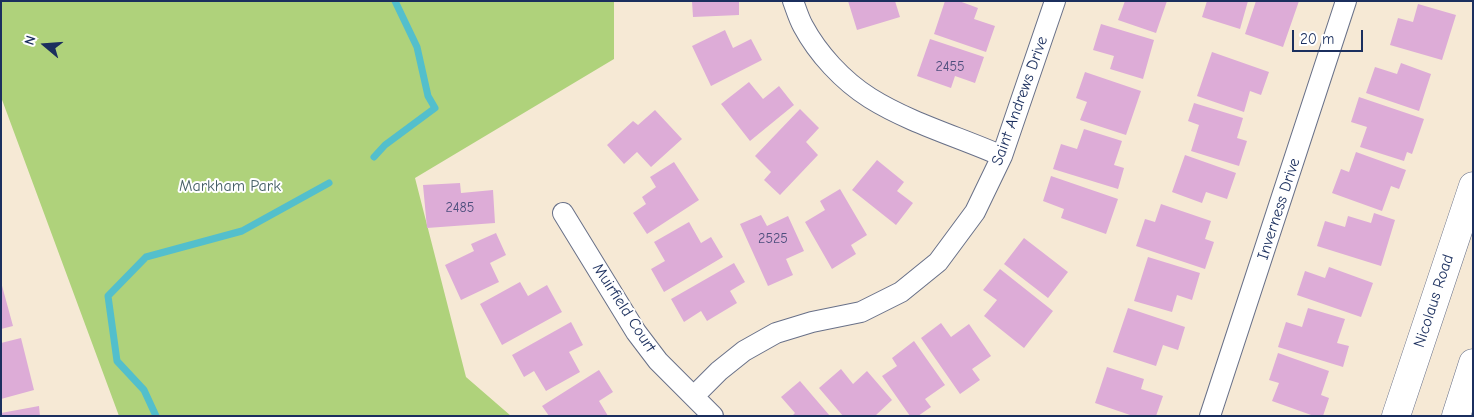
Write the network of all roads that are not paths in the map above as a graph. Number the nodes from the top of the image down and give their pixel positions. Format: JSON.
{"nodes":[{"id":1,"x":793,"y":1,"type":"edge"},
{"id":2,"x":1055,"y":1,"type":"edge"},
{"id":3,"x":1346,"y":1,"type":"edge"},
{"id":4,"x":1002,"y":156,"type":"junction"},
{"id":5,"x":1473,"y":186,"type":"edge"},
{"id":6,"x":563,"y":213,"type":"dead end"},
{"id":7,"x":1473,"y":364,"type":"edge"},
{"id":8,"x":694,"y":396,"type":"junction"},
{"id":9,"x":712,"y":416,"type":"edge"},
{"id":10,"x":1210,"y":416,"type":"edge"},
{"id":11,"x":1396,"y":416,"type":"edge"},
{"id":12,"x":1456,"y":416,"type":"edge"}],
"edges":[{"from":1,"to":4,"type":"street"},
{"from":2,"to":4,"type":"street","name":"Saint Andrews Drive"},
{"from":3,"to":10,"type":"street","name":"Inverness Drive"},
{"from":4,"to":8,"type":"street","name":"Saint Andrews Drive"},
{"from":5,"to":11,"type":"main road","name":"Nicolaus Road"},
{"from":6,"to":8,"type":"street","name":"Muirfield Court"},
{"from":7,"to":12,"type":"main road"},
{"from":8,"to":9,"type":"street","name":"Muirfield Court"}]}
